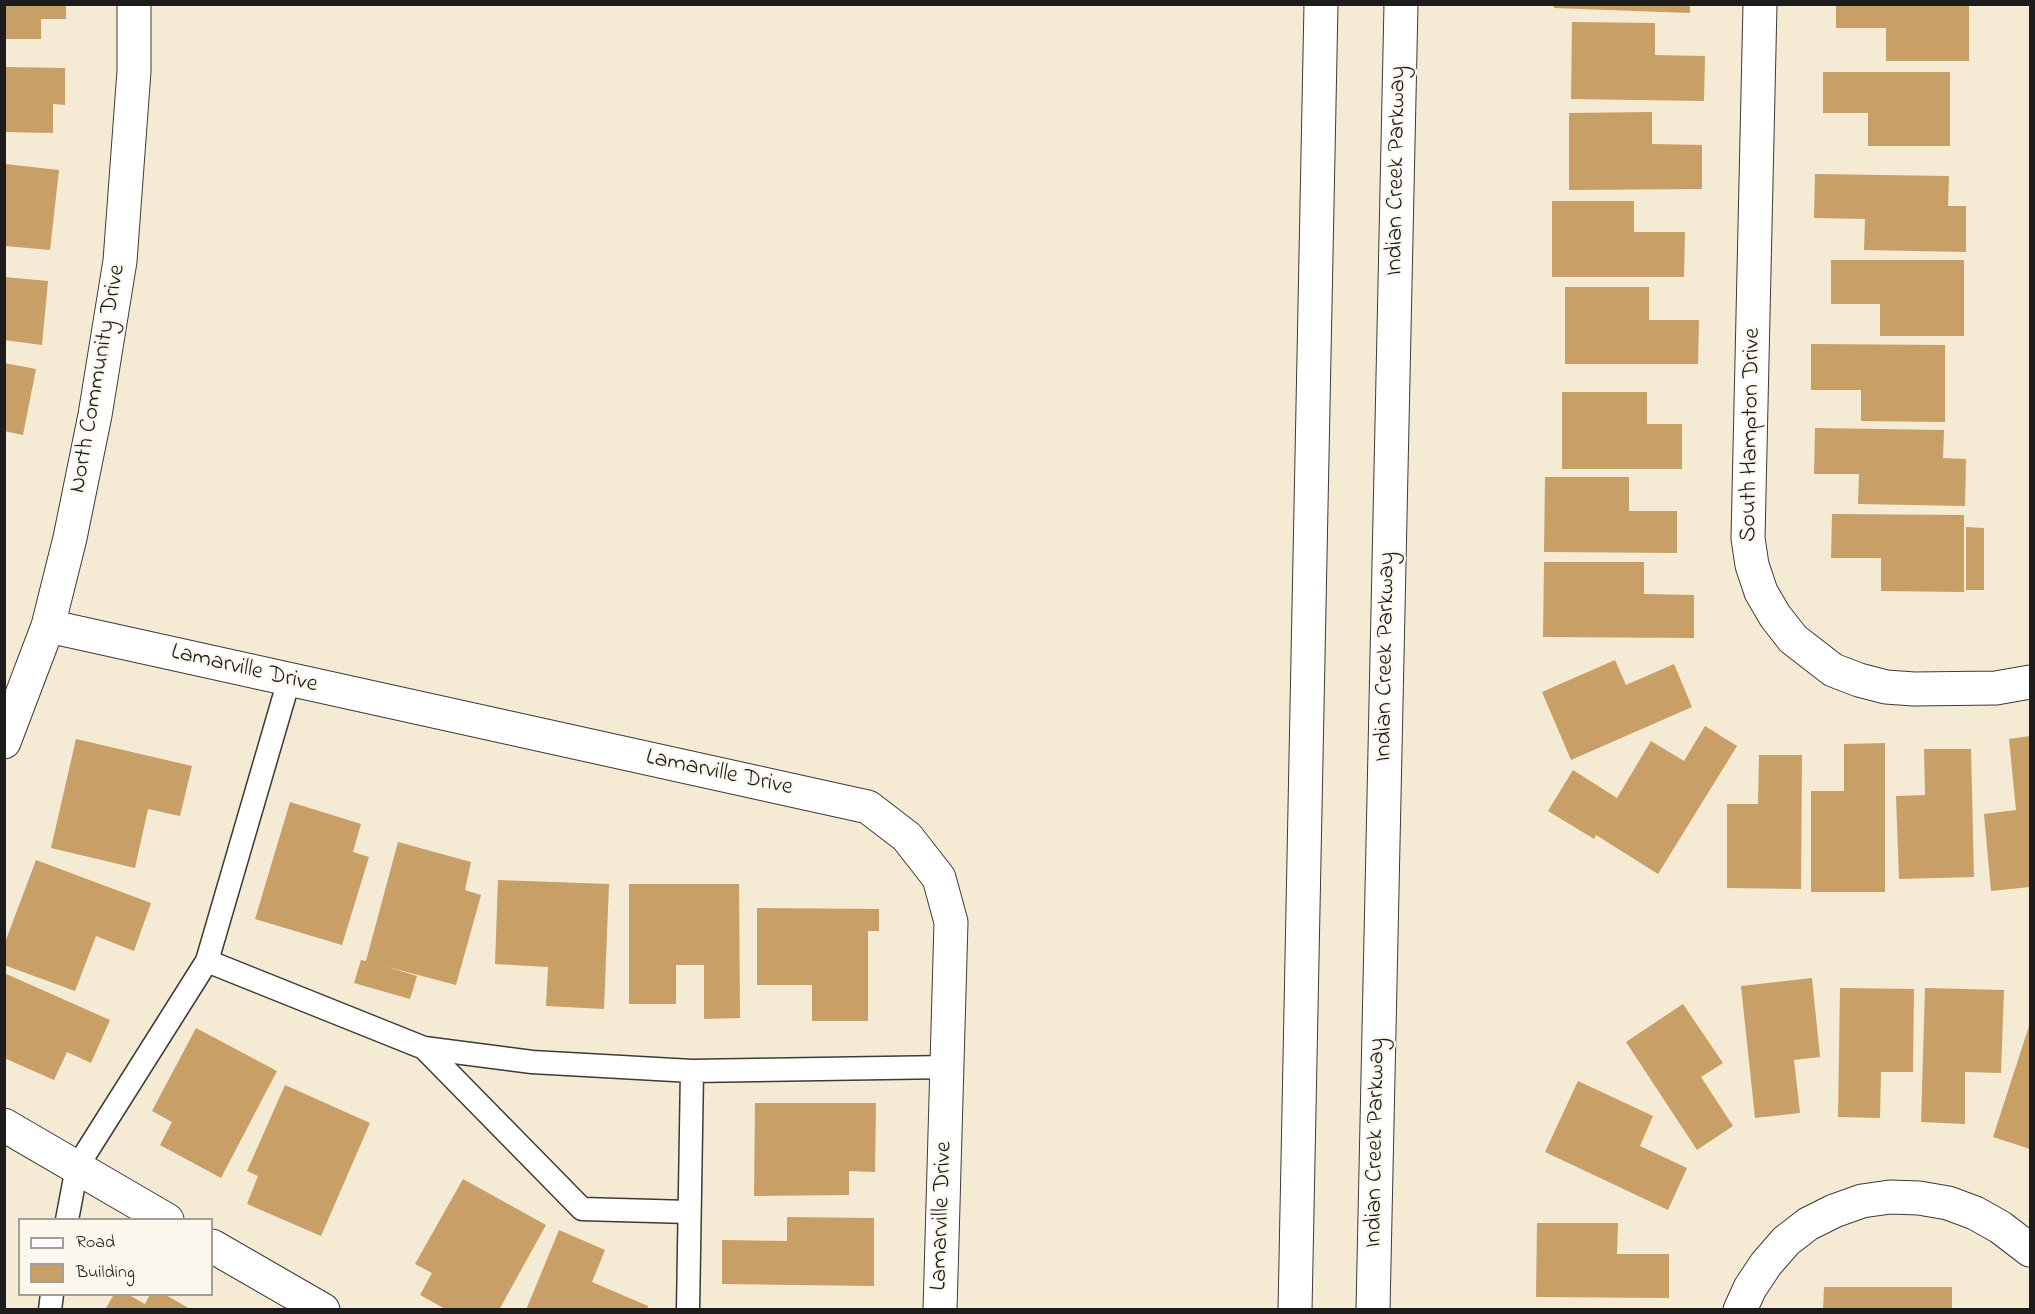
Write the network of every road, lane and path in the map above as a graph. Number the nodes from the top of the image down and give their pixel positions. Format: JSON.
{"nodes":[{"id":1,"x":134,"y":4,"type":"edge"},
{"id":2,"x":1321,"y":4,"type":"edge"},
{"id":3,"x":1401,"y":4,"type":"edge"},
{"id":4,"x":1760,"y":4,"type":"edge"},
{"id":5,"x":48,"y":626,"type":"junction"},
{"id":6,"x":289,"y":680,"type":"junction"},
{"id":7,"x":2031,"y":682,"type":"edge"},
{"id":8,"x":4,"y":742,"type":"edge"},
{"id":9,"x":207,"y":961,"type":"junction"},
{"id":10,"x":424,"y":1048,"type":"junction"},
{"id":11,"x":948,"y":1067,"type":"junction"},
{"id":12,"x":692,"y":1071,"type":"junction"},
{"id":13,"x":4,"y":1125,"type":"edge"},
{"id":14,"x":77,"y":1167,"type":"junction"},
{"id":15,"x":689,"y":1212,"type":"junction"},
{"id":16,"x":67,"y":1218,"type":"edge"},
{"id":17,"x":164,"y":1218,"type":"edge"},
{"id":18,"x":213,"y":1247,"type":"edge"},
{"id":19,"x":2031,"y":1250,"type":"edge"},
{"id":20,"x":323,"y":1310,"type":"edge"},
{"id":21,"x":688,"y":1310,"type":"edge"},
{"id":22,"x":940,"y":1310,"type":"edge"},
{"id":23,"x":1295,"y":1310,"type":"edge"},
{"id":24,"x":1373,"y":1310,"type":"edge"},
{"id":25,"x":1740,"y":1310,"type":"edge"}],
"edges":[{"from":1,"to":5,"type":"street","name":"North Community Drive"},
{"from":2,"to":23,"type":"street"},
{"from":3,"to":24,"type":"street","name":"Indian Creek Parkway"},
{"from":4,"to":7,"type":"street","name":"South Hampton Drive"},
{"from":5,"to":6,"type":"street","name":"Lamarville Drive"},
{"from":5,"to":8,"type":"street","name":"North Community Drive"},
{"from":6,"to":9,"type":"lane"},
{"from":6,"to":11,"type":"street","name":"Lamarville Drive"},
{"from":9,"to":10,"type":"lane"},
{"from":9,"to":14,"type":"lane"},
{"from":10,"to":12,"type":"lane"},
{"from":10,"to":15,"type":"lane"},
{"from":11,"to":12,"type":"lane"},
{"from":11,"to":22,"type":"street","name":"Lamarville Drive"},
{"from":12,"to":15,"type":"lane"},
{"from":13,"to":14,"type":"street"},
{"from":14,"to":16,"type":"lane"},
{"from":14,"to":17,"type":"street"},
{"from":15,"to":21,"type":"lane"},
{"from":18,"to":20,"type":"street"},
{"from":19,"to":25,"type":"street"}]}
